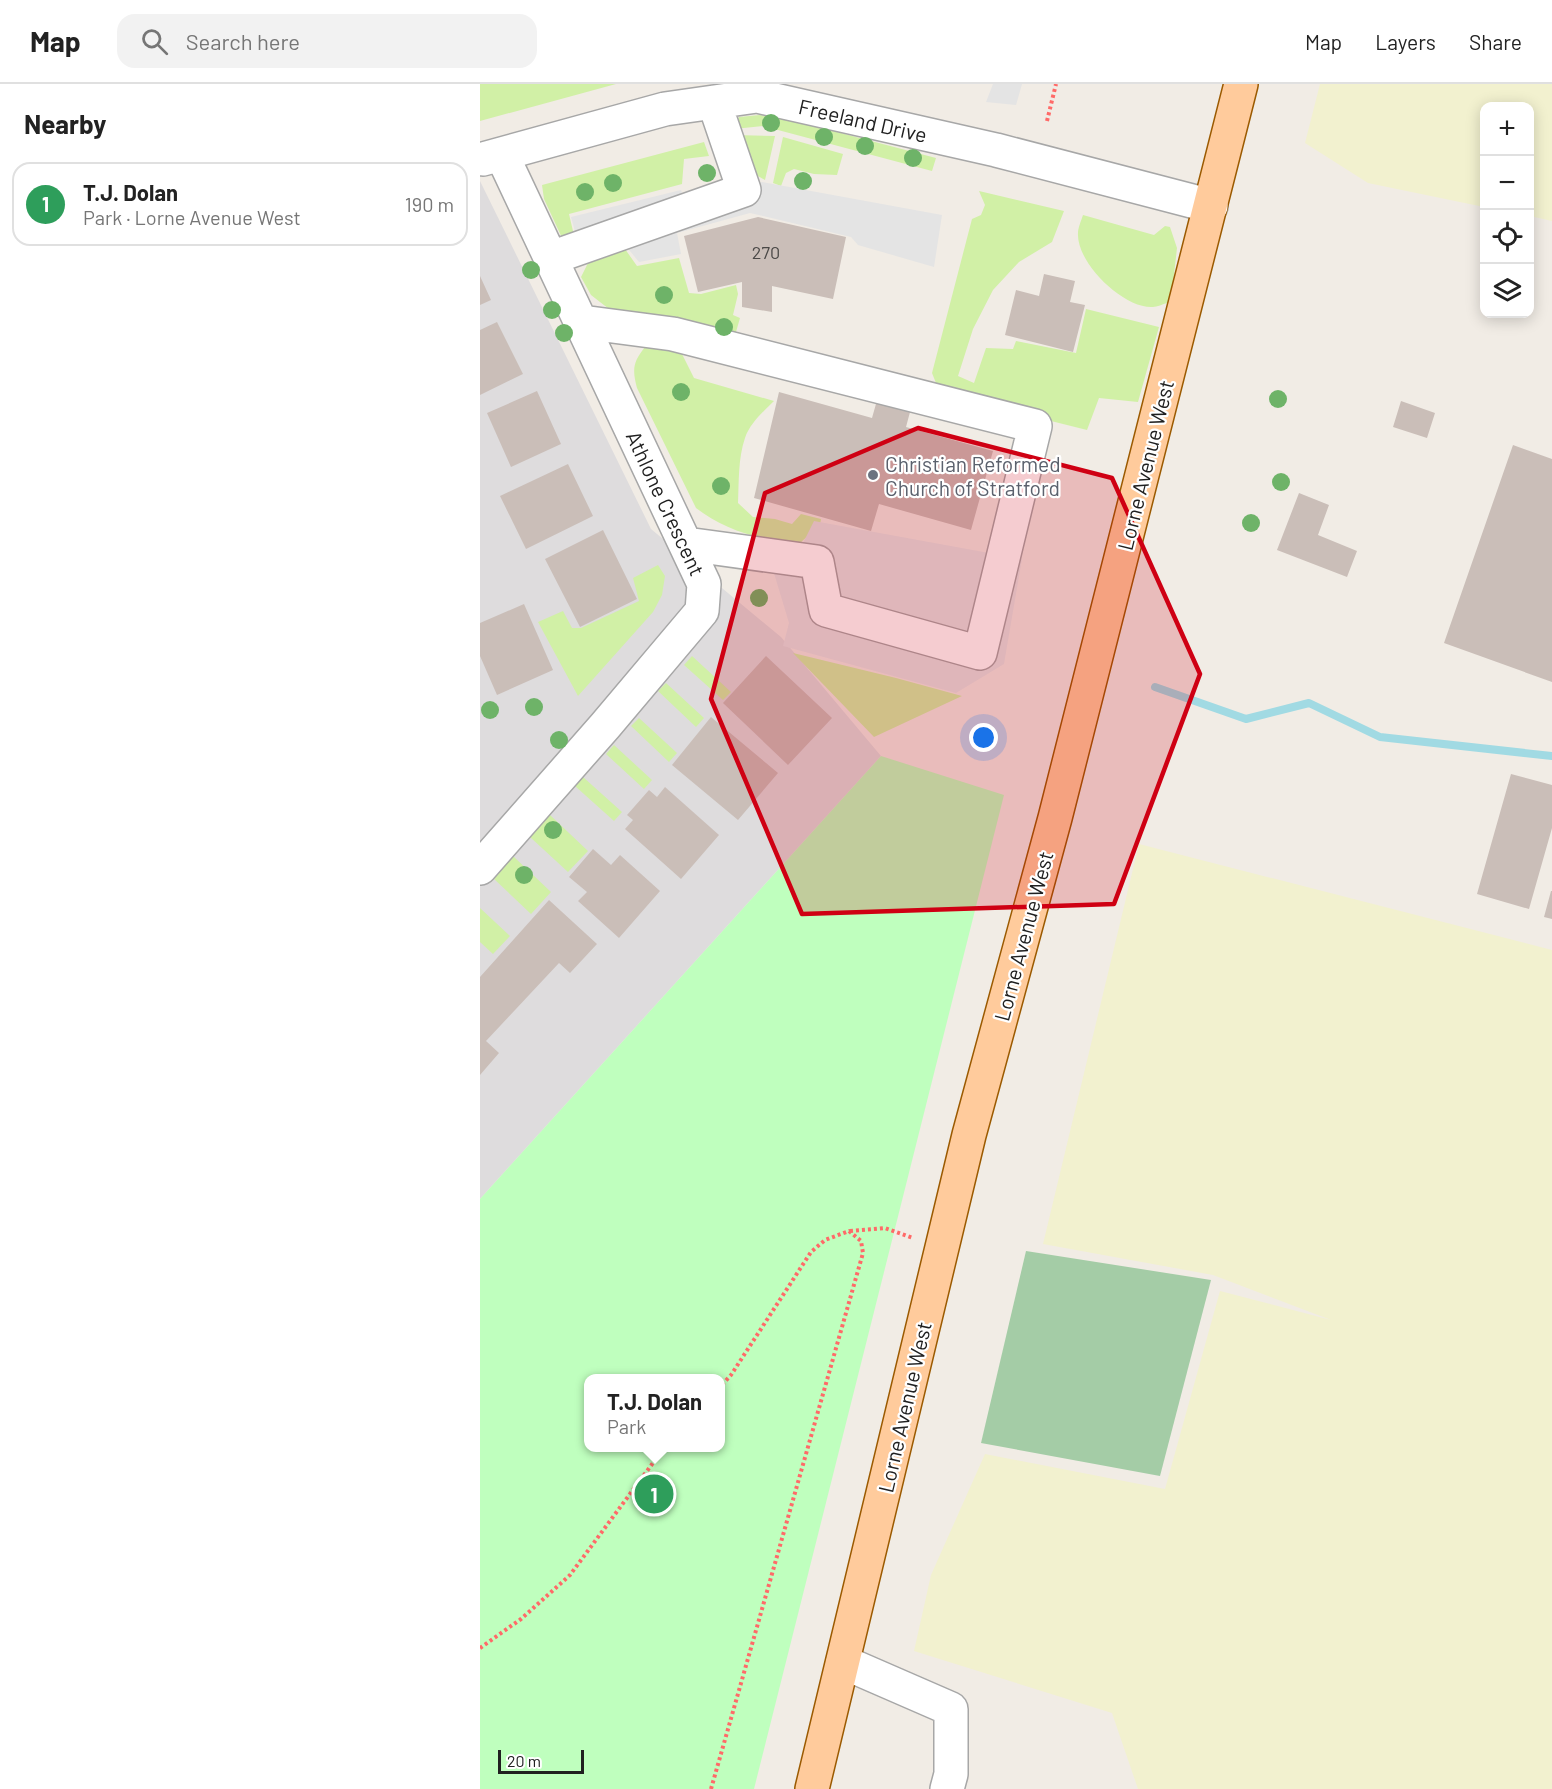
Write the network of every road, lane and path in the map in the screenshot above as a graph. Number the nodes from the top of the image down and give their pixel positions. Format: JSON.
{"nodes":[{"id":1,"x":1056,"y":84,"type":"edge"},
{"id":2,"x":1240,"y":84,"type":"edge"},
{"id":3,"x":668,"y":97,"type":"edge"},
{"id":4,"x":714,"y":102,"type":"junction"},
{"id":5,"x":1047,"y":121,"type":"dead end"},
{"id":6,"x":491,"y":157,"type":"edge"},
{"id":7,"x":1210,"y":206,"type":"junction"},
{"id":8,"x":551,"y":258,"type":"junction"},
{"id":9,"x":582,"y":322,"type":"junction"},
{"id":10,"x":686,"y":544,"type":"junction"},
{"id":11,"x":480,"y":868,"type":"edge"},
{"id":12,"x":849,"y":1231,"type":"junction"},
{"id":13,"x":942,"y":1248,"type":"junction"},
{"id":14,"x":725,"y":1382,"type":"edge"},
{"id":15,"x":661,"y":1452,"type":"edge"},
{"id":16,"x":480,"y":1648,"type":"edge"},
{"id":17,"x":843,"y":1662,"type":"junction"},
{"id":18,"x":711,"y":1789,"type":"edge"},
{"id":19,"x":812,"y":1789,"type":"edge"},
{"id":20,"x":947,"y":1789,"type":"edge"}],
"edges":[{"from":1,"to":5,"type":"path"},
{"from":2,"to":7,"type":"main road","name":"Lorne Avenue West"},
{"from":3,"to":4,"type":"street","name":"Freeland Drive"},
{"from":3,"to":6,"type":"street","name":"Freeland Drive"},
{"from":4,"to":7,"type":"street","name":"Freeland Drive"},
{"from":4,"to":8,"type":"street"},
{"from":6,"to":8,"type":"street","name":"Athlone Crescent"},
{"from":7,"to":13,"type":"main road","name":"Lorne Avenue West"},
{"from":8,"to":9,"type":"street","name":"Athlone Crescent"},
{"from":9,"to":10,"type":"street","name":"Athlone Crescent"},
{"from":9,"to":10,"type":"street"},
{"from":10,"to":11,"type":"street","name":"Athlone Crescent"},
{"from":12,"to":13,"type":"path"},
{"from":12,"to":14,"type":"path"},
{"from":12,"to":18,"type":"path"},
{"from":13,"to":17,"type":"main road","name":"Lorne Avenue West"},
{"from":15,"to":16,"type":"path"},
{"from":17,"to":19,"type":"main road","name":"Lorne Avenue West"},
{"from":17,"to":20,"type":"street"}]}
